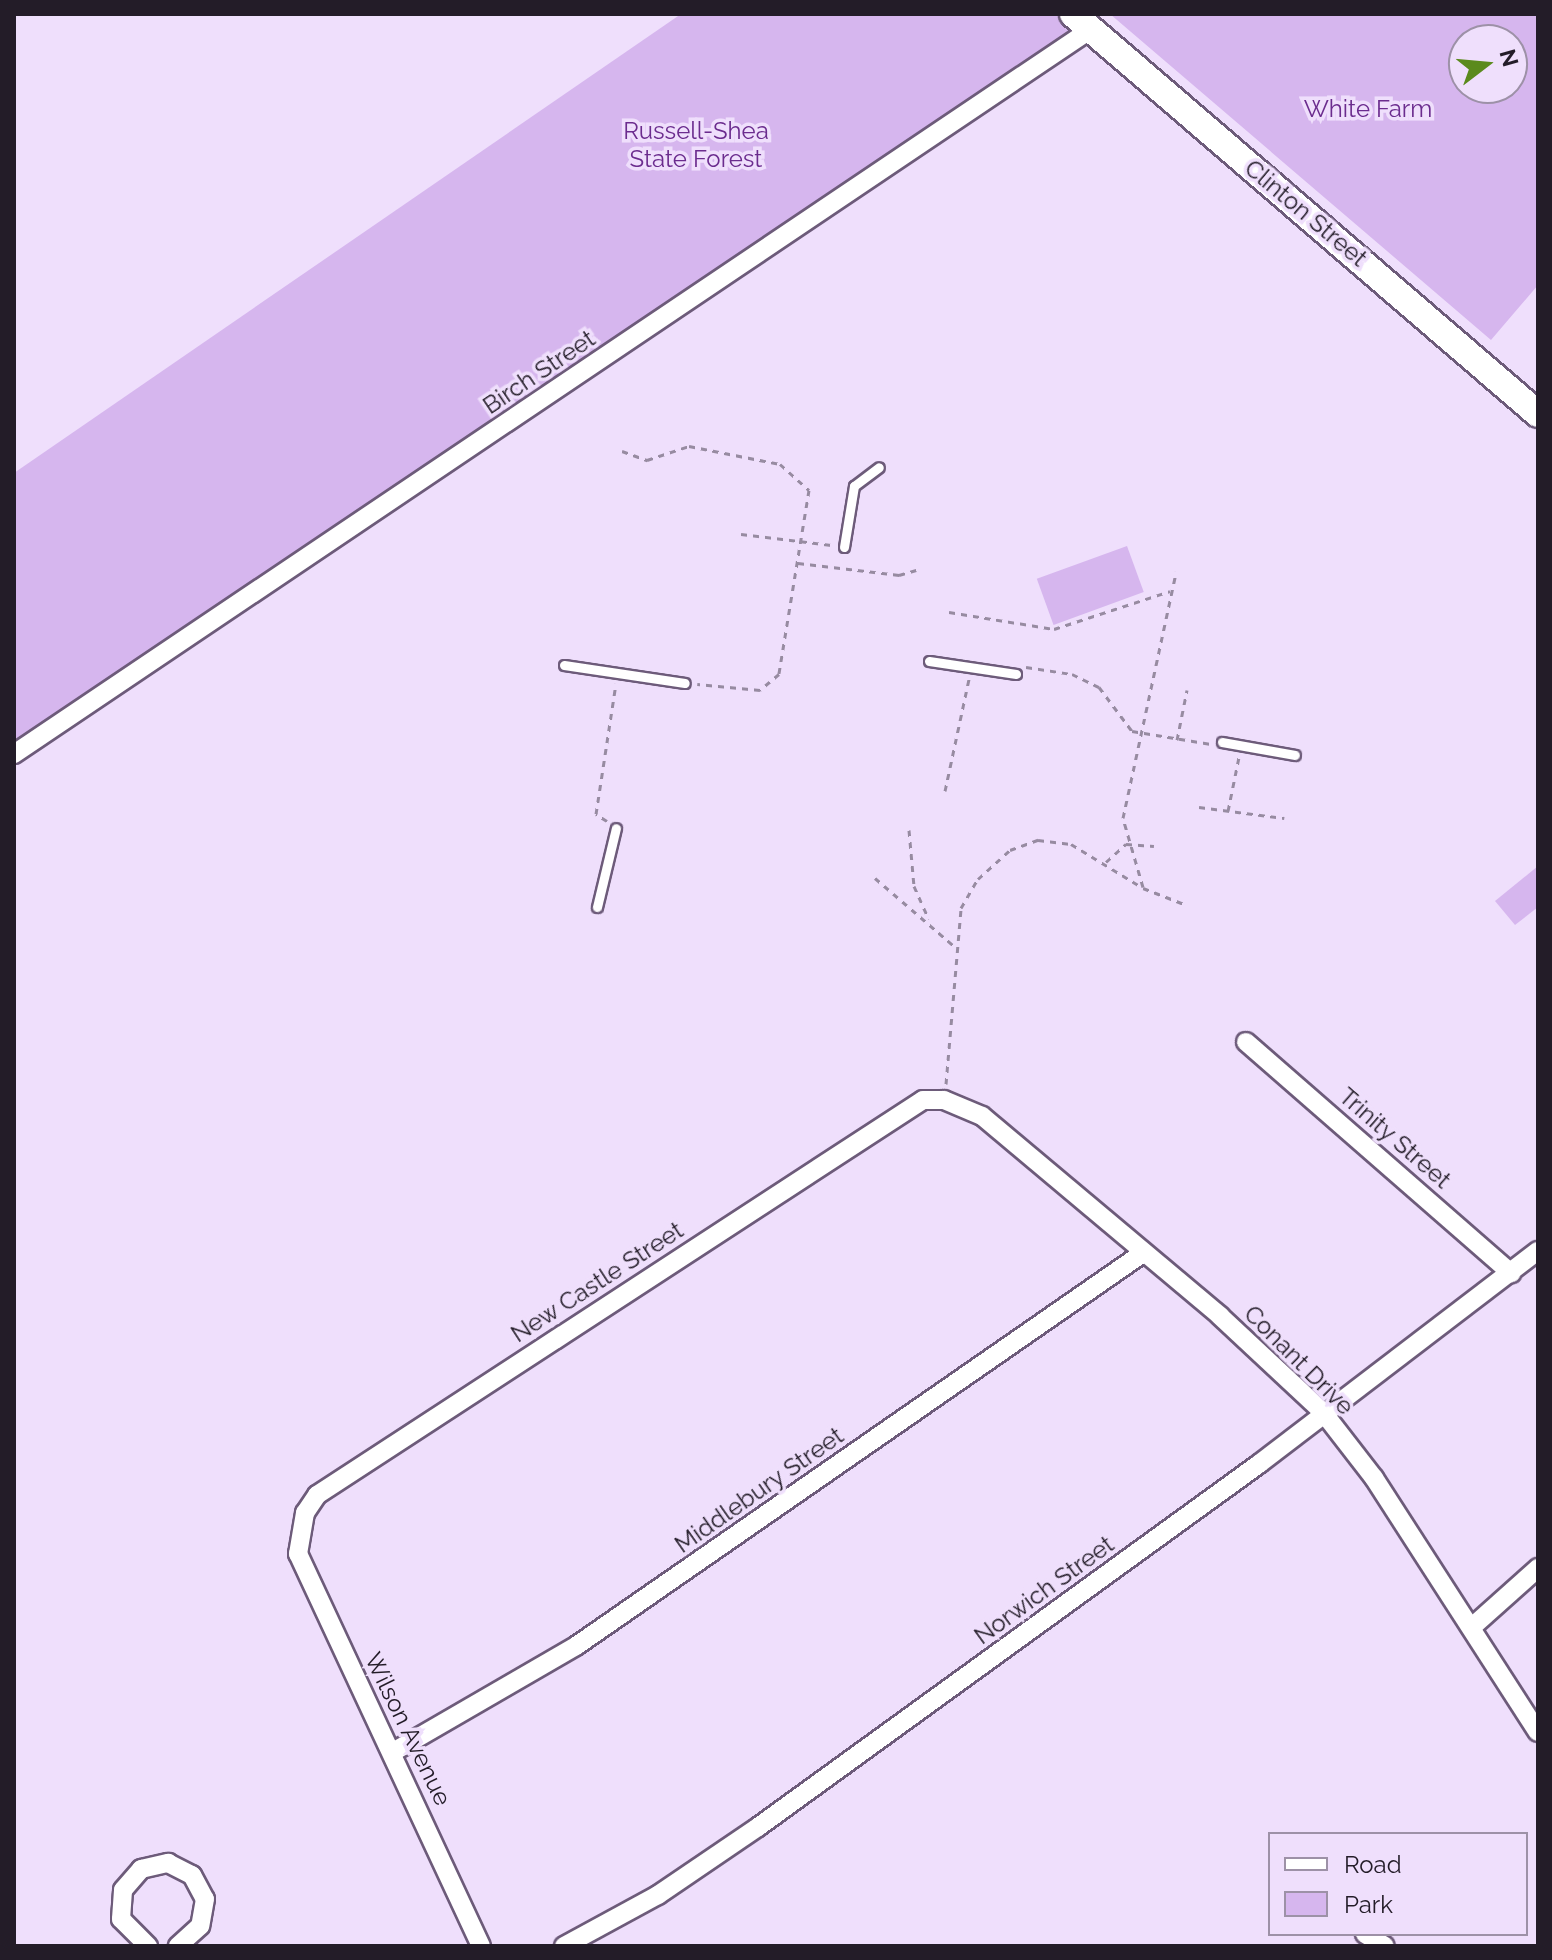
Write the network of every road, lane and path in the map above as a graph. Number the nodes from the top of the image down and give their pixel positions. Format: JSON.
{"nodes":[{"id":1,"x":1082,"y":22,"type":"edge"},
{"id":2,"x":1532,"y":404,"type":"edge"},
{"id":3,"x":622,"y":451,"type":"dead end"},
{"id":4,"x":879,"y":467,"type":"dead end"},
{"id":5,"x":741,"y":534,"type":"dead end"},
{"id":6,"x":801,"y":541,"type":"junction"},
{"id":7,"x":822,"y":543,"type":"dead end"},
{"id":8,"x":844,"y":547,"type":"dead end"},
{"id":9,"x":798,"y":563,"type":"junction"},
{"id":10,"x":916,"y":570,"type":"dead end"},
{"id":11,"x":1176,"y":572,"type":"dead end"},
{"id":12,"x":1171,"y":591,"type":"junction"},
{"id":13,"x":949,"y":612,"type":"dead end"},
{"id":14,"x":929,"y":661,"type":"dead end"},
{"id":15,"x":564,"y":665,"type":"dead end"},
{"id":16,"x":971,"y":667,"type":"junction"},
{"id":17,"x":618,"y":673,"type":"junction"},
{"id":18,"x":1016,"y":674,"type":"joint"},
{"id":19,"x":685,"y":683,"type":"joint"},
{"id":20,"x":1187,"y":690,"type":"dead end"},
{"id":21,"x":1138,"y":733,"type":"junction"},
{"id":22,"x":1177,"y":740,"type":"junction"},
{"id":23,"x":1222,"y":742,"type":"joint"},
{"id":24,"x":1241,"y":745,"type":"junction"},
{"id":25,"x":14,"y":754,"type":"edge"},
{"id":26,"x":1295,"y":755,"type":"dead end"},
{"id":27,"x":945,"y":791,"type":"dead end"},
{"id":28,"x":1199,"y":807,"type":"dead end"},
{"id":29,"x":1228,"y":811,"type":"junction"},
{"id":30,"x":1284,"y":818,"type":"dead end"},
{"id":31,"x":616,"y":828,"type":"joint"},
{"id":32,"x":909,"y":830,"type":"dead end"},
{"id":33,"x":1126,"y":844,"type":"junction"},
{"id":34,"x":1154,"y":846,"type":"dead end"},
{"id":35,"x":1105,"y":863,"type":"junction"},
{"id":36,"x":875,"y":878,"type":"dead end"},
{"id":37,"x":1143,"y":888,"type":"junction"},
{"id":38,"x":1184,"y":904,"type":"dead end"},
{"id":39,"x":597,"y":907,"type":"dead end"},
{"id":40,"x":931,"y":922,"type":"junction"},
{"id":41,"x":955,"y":947,"type":"junction"},
{"id":42,"x":1246,"y":1042,"type":"dead end"},
{"id":43,"x":944,"y":1100,"type":"junction"},
{"id":44,"x":1538,"y":1251,"type":"edge"},
{"id":45,"x":1143,"y":1253,"type":"junction"},
{"id":46,"x":1511,"y":1273,"type":"junction"},
{"id":47,"x":1323,"y":1412,"type":"junction"},
{"id":48,"x":299,"y":1533,"type":"joint"},
{"id":49,"x":1538,"y":1568,"type":"edge"},
{"id":50,"x":1472,"y":1627,"type":"junction"},
{"id":51,"x":1538,"y":1732,"type":"edge"},
{"id":52,"x":393,"y":1752,"type":"junction"},
{"id":53,"x":190,"y":1943,"type":"edge"},
{"id":54,"x":148,"y":1946,"type":"edge"},
{"id":55,"x":481,"y":1946,"type":"edge"},
{"id":56,"x":564,"y":1946,"type":"edge"}],
"edges":[{"from":1,"to":2,"type":"main road","name":"Clinton Street"},
{"from":1,"to":25,"type":"street","name":"Birch Street"},
{"from":3,"to":6,"type":"path"},
{"from":4,"to":8,"type":"lane"},
{"from":5,"to":6,"type":"path"},
{"from":6,"to":7,"type":"path"},
{"from":6,"to":9,"type":"path"},
{"from":9,"to":10,"type":"path"},
{"from":9,"to":19,"type":"path"},
{"from":11,"to":12,"type":"path"},
{"from":12,"to":13,"type":"path"},
{"from":12,"to":21,"type":"path"},
{"from":14,"to":16,"type":"lane"},
{"from":15,"to":17,"type":"lane"},
{"from":16,"to":18,"type":"lane"},
{"from":16,"to":27,"type":"path"},
{"from":17,"to":19,"type":"lane"},
{"from":17,"to":31,"type":"path"},
{"from":18,"to":21,"type":"path"},
{"from":20,"to":22,"type":"path"},
{"from":21,"to":22,"type":"path"},
{"from":21,"to":33,"type":"path"},
{"from":22,"to":23,"type":"path"},
{"from":23,"to":24,"type":"lane"},
{"from":24,"to":26,"type":"lane"},
{"from":24,"to":29,"type":"path"},
{"from":28,"to":29,"type":"path"},
{"from":29,"to":30,"type":"path"},
{"from":31,"to":39,"type":"lane"},
{"from":32,"to":40,"type":"path"},
{"from":33,"to":34,"type":"path"},
{"from":33,"to":35,"type":"path"},
{"from":33,"to":37,"type":"path"},
{"from":35,"to":37,"type":"path"},
{"from":35,"to":41,"type":"path"},
{"from":36,"to":40,"type":"path"},
{"from":37,"to":38,"type":"path"},
{"from":40,"to":41,"type":"path"},
{"from":41,"to":43,"type":"path"},
{"from":42,"to":46,"type":"street","name":"Trinity Street"},
{"from":43,"to":45,"type":"street","name":"Conant Drive"},
{"from":43,"to":48,"type":"street","name":"New Castle Street"},
{"from":44,"to":46,"type":"street","name":"Norwich Street"},
{"from":45,"to":47,"type":"street","name":"Conant Drive"},
{"from":45,"to":52,"type":"street","name":"Middlebury Street"},
{"from":46,"to":47,"type":"street","name":"Norwich Street"},
{"from":47,"to":50,"type":"street","name":"Conant Drive"},
{"from":47,"to":56,"type":"street","name":"Norwich Street"},
{"from":48,"to":52,"type":"street","name":"Wilson Avenue"},
{"from":49,"to":50,"type":"street"},
{"from":50,"to":51,"type":"street","name":"Conant Drive"},
{"from":52,"to":55,"type":"street","name":"Wilson Avenue"},
{"from":53,"to":54,"type":"street"}]}
